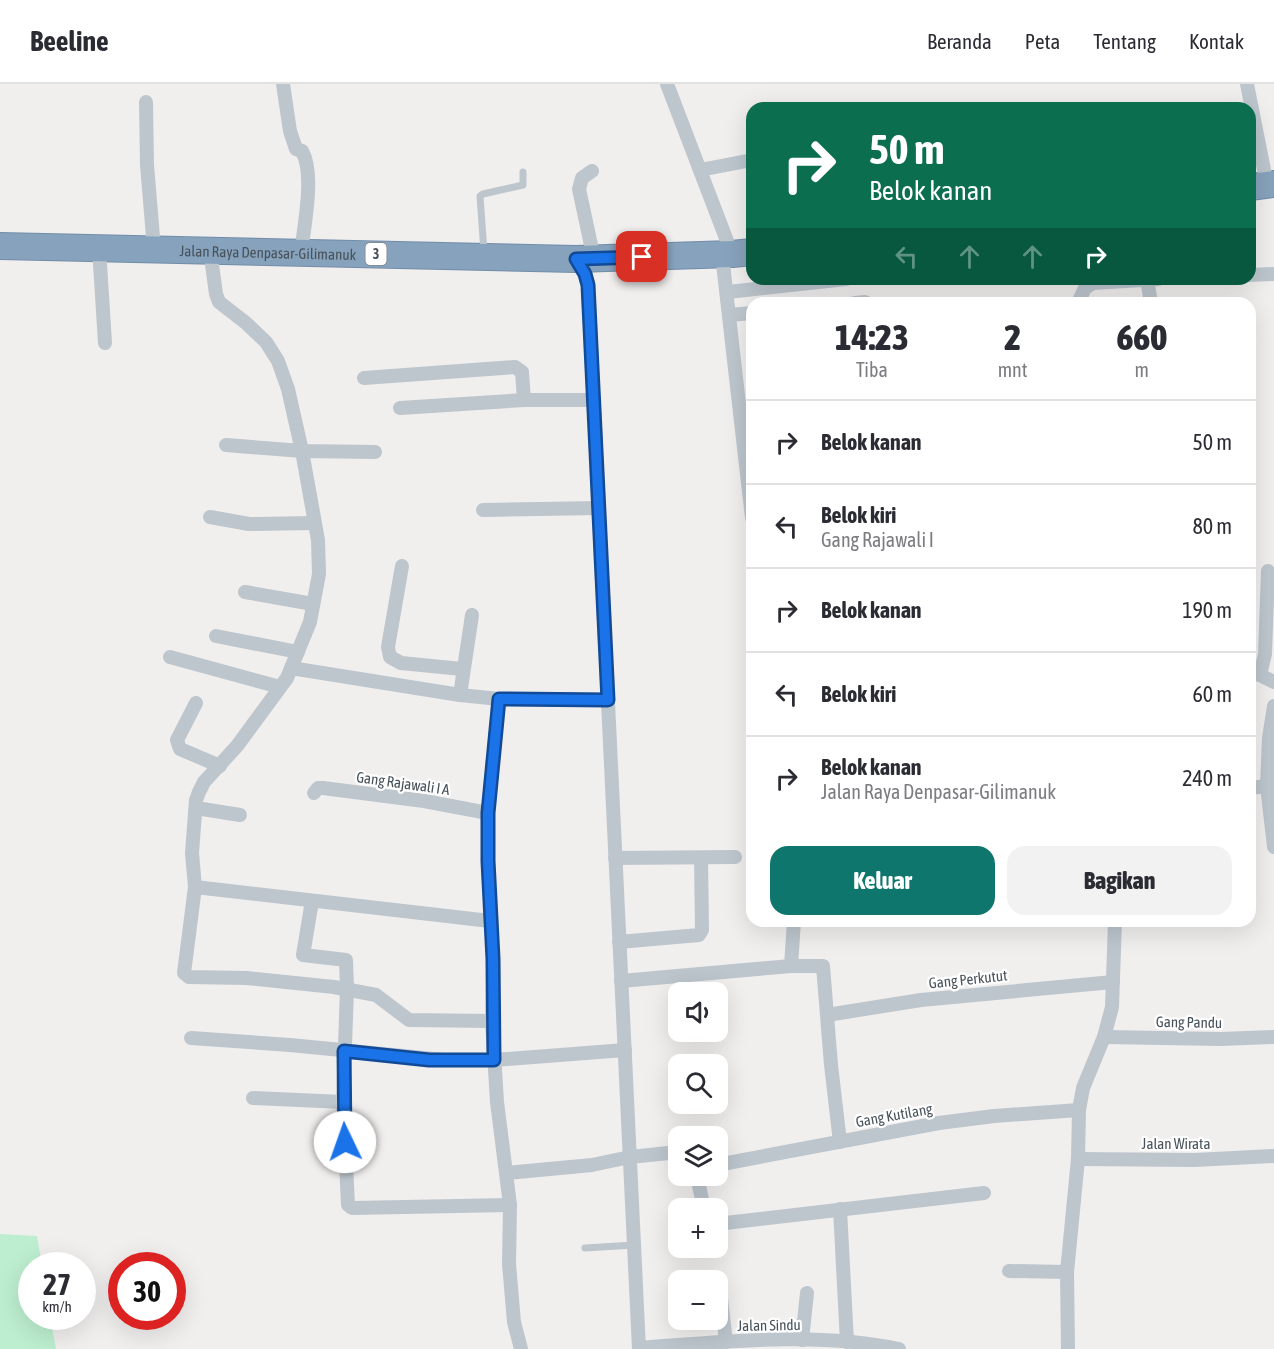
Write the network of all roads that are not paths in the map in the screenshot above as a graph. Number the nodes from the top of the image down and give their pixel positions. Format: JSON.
{"nodes":[{"id":1,"x":283,"y":84,"type":"edge"},
{"id":2,"x":667,"y":84,"type":"edge"},
{"id":3,"x":1246,"y":84,"type":"edge"},
{"id":4,"x":146,"y":102,"type":"dead end"},
{"id":5,"x":1249,"y":102,"type":"edge"},
{"id":6,"x":1256,"y":143,"type":"edge"},
{"id":7,"x":746,"y":161,"type":"edge"},
{"id":8,"x":700,"y":170,"type":"junction"},
{"id":9,"x":592,"y":171,"type":"dead end"},
{"id":10,"x":523,"y":172,"type":"dead end"},
{"id":11,"x":1263,"y":185,"type":"edge"},
{"id":12,"x":0,"y":246,"type":"edge"},
{"id":13,"x":99,"y":248,"type":"junction"},
{"id":14,"x":154,"y":249,"type":"junction"},
{"id":15,"x":210,"y":250,"type":"junction"},
{"id":16,"x":301,"y":253,"type":"junction"},
{"id":17,"x":735,"y":253,"type":"edge"},
{"id":18,"x":485,"y":257,"type":"junction"},
{"id":19,"x":591,"y":259,"type":"junction"},
{"id":20,"x":1274,"y":274,"type":"edge"},
{"id":21,"x":1256,"y":275,"type":"edge"},
{"id":22,"x":588,"y":285,"type":"junction"},
{"id":23,"x":792,"y":285,"type":"edge"},
{"id":24,"x":1090,"y":285,"type":"edge"},
{"id":25,"x":728,"y":292,"type":"junction"},
{"id":26,"x":1081,"y":297,"type":"edge"},
{"id":27,"x":746,"y":314,"type":"edge"},
{"id":28,"x":730,"y":315,"type":"junction"},
{"id":29,"x":105,"y":343,"type":"dead end"},
{"id":30,"x":364,"y":378,"type":"dead end"},
{"id":31,"x":524,"y":400,"type":"junction"},
{"id":32,"x":592,"y":400,"type":"junction"},
{"id":33,"x":400,"y":408,"type":"dead end"},
{"id":34,"x":226,"y":445,"type":"dead end"},
{"id":35,"x":746,"y":449,"type":"edge"},
{"id":36,"x":302,"y":451,"type":"junction"},
{"id":37,"x":375,"y":452,"type":"dead end"},
{"id":38,"x":598,"y":508,"type":"junction"},
{"id":39,"x":483,"y":510,"type":"dead end"},
{"id":40,"x":210,"y":517,"type":"dead end"},
{"id":41,"x":314,"y":523,"type":"junction"},
{"id":42,"x":402,"y":566,"type":"dead end"},
{"id":43,"x":1268,"y":571,"type":"dead end"},
{"id":44,"x":245,"y":592,"type":"dead end"},
{"id":45,"x":314,"y":604,"type":"junction"},
{"id":46,"x":472,"y":615,"type":"dead end"},
{"id":47,"x":216,"y":636,"type":"dead end"},
{"id":48,"x":298,"y":652,"type":"junction"},
{"id":49,"x":170,"y":657,"type":"dead end"},
{"id":50,"x":291,"y":668,"type":"junction"},
{"id":51,"x":462,"y":669,"type":"junction"},
{"id":52,"x":1256,"y":672,"type":"edge"},
{"id":53,"x":1256,"y":674,"type":"edge"},
{"id":54,"x":1274,"y":682,"type":"edge"},
{"id":55,"x":280,"y":687,"type":"junction"},
{"id":56,"x":460,"y":695,"type":"junction"},
{"id":57,"x":499,"y":699,"type":"junction"},
{"id":58,"x":608,"y":700,"type":"junction"},
{"id":59,"x":196,"y":703,"type":"dead end"},
{"id":60,"x":1274,"y":706,"type":"edge"},
{"id":61,"x":220,"y":766,"type":"junction"},
{"id":62,"x":1268,"y":786,"type":"junction"},
{"id":63,"x":1256,"y":788,"type":"edge"},
{"id":64,"x":315,"y":793,"type":"dead end"},
{"id":65,"x":196,"y":808,"type":"junction"},
{"id":66,"x":488,"y":813,"type":"junction"},
{"id":67,"x":240,"y":815,"type":"dead end"},
{"id":68,"x":1274,"y":846,"type":"edge"},
{"id":69,"x":735,"y":857,"type":"dead end"},
{"id":70,"x":615,"y":858,"type":"junction"},
{"id":71,"x":701,"y":858,"type":"junction"},
{"id":72,"x":195,"y":887,"type":"junction"},
{"id":73,"x":312,"y":902,"type":"junction"},
{"id":74,"x":490,"y":921,"type":"junction"},
{"id":75,"x":794,"y":927,"type":"edge"},
{"id":76,"x":1115,"y":927,"type":"edge"},
{"id":77,"x":619,"y":942,"type":"junction"},
{"id":78,"x":791,"y":966,"type":"junction"},
{"id":79,"x":621,"y":981,"type":"junction"},
{"id":80,"x":1113,"y":982,"type":"junction"},
{"id":81,"x":347,"y":989,"type":"junction"},
{"id":82,"x":827,"y":1015,"type":"junction"},
{"id":83,"x":492,"y":1021,"type":"junction"},
{"id":84,"x":1104,"y":1037,"type":"junction"},
{"id":85,"x":1274,"y":1037,"type":"edge"},
{"id":86,"x":191,"y":1038,"type":"dead end"},
{"id":87,"x":625,"y":1050,"type":"junction"},
{"id":88,"x":344,"y":1051,"type":"junction"},
{"id":89,"x":494,"y":1060,"type":"junction"},
{"id":90,"x":253,"y":1098,"type":"dead end"},
{"id":91,"x":343,"y":1102,"type":"junction"},
{"id":92,"x":1079,"y":1110,"type":"junction"},
{"id":93,"x":840,"y":1142,"type":"junction"},
{"id":94,"x":668,"y":1153,"type":"edge"},
{"id":95,"x":1274,"y":1156,"type":"edge"},
{"id":96,"x":630,"y":1157,"type":"junction"},
{"id":97,"x":1078,"y":1159,"type":"junction"},
{"id":98,"x":728,"y":1162,"type":"edge"},
{"id":99,"x":507,"y":1173,"type":"junction"},
{"id":100,"x":984,"y":1193,"type":"dead end"},
{"id":101,"x":510,"y":1205,"type":"junction"},
{"id":102,"x":840,"y":1209,"type":"junction"},
{"id":103,"x":728,"y":1223,"type":"edge"},
{"id":104,"x":634,"y":1245,"type":"junction"},
{"id":105,"x":585,"y":1248,"type":"dead end"},
{"id":106,"x":1009,"y":1271,"type":"dead end"},
{"id":107,"x":1067,"y":1272,"type":"junction"},
{"id":108,"x":807,"y":1293,"type":"dead end"},
{"id":109,"x":725,"y":1330,"type":"edge"},
{"id":110,"x":802,"y":1340,"type":"junction"},
{"id":111,"x":726,"y":1342,"type":"junction"},
{"id":112,"x":856,"y":1344,"type":"edge"},
{"id":113,"x":639,"y":1348,"type":"edge"},
{"id":114,"x":521,"y":1349,"type":"edge"},
{"id":115,"x":899,"y":1349,"type":"edge"},
{"id":116,"x":1068,"y":1349,"type":"edge"}],
"edges":[{"from":1,"to":16,"type":"street"},
{"from":2,"to":8,"type":"street"},
{"from":3,"to":5,"type":"street"},
{"from":4,"to":14,"type":"street"},
{"from":6,"to":11,"type":"street"},
{"from":7,"to":8,"type":"street"},
{"from":8,"to":17,"type":"street"},
{"from":9,"to":19,"type":"street"},
{"from":10,"to":18,"type":"lane"},
{"from":12,"to":13,"type":"highway","name":"Jalan Raya Denpasar-Gilimanuk","number":"3"},
{"from":13,"to":14,"type":"highway","name":"Jalan Raya Denpasar-Gilimanuk","number":"3"},
{"from":13,"to":29,"type":"street"},
{"from":14,"to":15,"type":"highway","name":"Jalan Raya Denpasar-Gilimanuk","number":"3"},
{"from":15,"to":16,"type":"highway","name":"Jalan Raya Denpasar-Gilimanuk","number":"3"},
{"from":15,"to":36,"type":"street"},
{"from":16,"to":18,"type":"highway","name":"Jalan Raya Denpasar-Gilimanuk","number":"3"},
{"from":17,"to":19,"type":"highway","name":"Jalan Raya Denpasar-Gilimanuk","number":"3"},
{"from":17,"to":25,"type":"street"},
{"from":18,"to":19,"type":"highway","name":"Jalan Raya Denpasar-Gilimanuk","number":"3"},
{"from":19,"to":22,"type":"street"},
{"from":19,"to":22,"type":"street"},
{"from":20,"to":21,"type":"street"},
{"from":22,"to":32,"type":"street"},
{"from":23,"to":25,"type":"street"},
{"from":24,"to":26,"type":"street"},
{"from":25,"to":28,"type":"street"},
{"from":27,"to":28,"type":"street"},
{"from":28,"to":35,"type":"street"},
{"from":30,"to":31,"type":"street"},
{"from":31,"to":32,"type":"street"},
{"from":31,"to":33,"type":"street"},
{"from":32,"to":38,"type":"street"},
{"from":34,"to":36,"type":"street"},
{"from":36,"to":37,"type":"street"},
{"from":36,"to":41,"type":"street"},
{"from":38,"to":39,"type":"street"},
{"from":38,"to":58,"type":"street"},
{"from":40,"to":41,"type":"street"},
{"from":41,"to":45,"type":"street"},
{"from":42,"to":51,"type":"street"},
{"from":43,"to":52,"type":"street"},
{"from":44,"to":45,"type":"street"},
{"from":45,"to":48,"type":"street"},
{"from":46,"to":51,"type":"street"},
{"from":47,"to":48,"type":"street"},
{"from":48,"to":50,"type":"street"},
{"from":49,"to":55,"type":"street"},
{"from":50,"to":55,"type":"street"},
{"from":50,"to":56,"type":"street"},
{"from":51,"to":56,"type":"street"},
{"from":53,"to":54,"type":"street"},
{"from":55,"to":61,"type":"street"},
{"from":56,"to":57,"type":"street"},
{"from":57,"to":58,"type":"street"},
{"from":57,"to":66,"type":"street"},
{"from":58,"to":70,"type":"street"},
{"from":59,"to":61,"type":"street"},
{"from":60,"to":62,"type":"street"},
{"from":61,"to":65,"type":"street"},
{"from":62,"to":63,"type":"street"},
{"from":62,"to":68,"type":"street"},
{"from":64,"to":66,"type":"street","name":"Gang Rajawali I A"},
{"from":65,"to":67,"type":"street"},
{"from":65,"to":72,"type":"street"},
{"from":66,"to":74,"type":"street"},
{"from":69,"to":71,"type":"street"},
{"from":70,"to":71,"type":"street"},
{"from":70,"to":77,"type":"street"},
{"from":71,"to":77,"type":"street"},
{"from":72,"to":73,"type":"street"},
{"from":72,"to":81,"type":"street"},
{"from":73,"to":74,"type":"street"},
{"from":73,"to":81,"type":"street"},
{"from":74,"to":83,"type":"street"},
{"from":75,"to":78,"type":"street"},
{"from":76,"to":80,"type":"street"},
{"from":77,"to":79,"type":"street"},
{"from":78,"to":79,"type":"street"},
{"from":78,"to":82,"type":"street"},
{"from":79,"to":87,"type":"street"},
{"from":80,"to":82,"type":"street","name":"Gang Perkutut"},
{"from":80,"to":84,"type":"street"},
{"from":81,"to":83,"type":"street"},
{"from":81,"to":88,"type":"street"},
{"from":82,"to":93,"type":"street"},
{"from":83,"to":89,"type":"street"},
{"from":84,"to":85,"type":"street","name":"Gang Pandu"},
{"from":84,"to":92,"type":"street"},
{"from":86,"to":88,"type":"street"},
{"from":87,"to":89,"type":"street"},
{"from":87,"to":96,"type":"street"},
{"from":88,"to":89,"type":"street"},
{"from":88,"to":91,"type":"street"},
{"from":89,"to":99,"type":"street"},
{"from":90,"to":91,"type":"street"},
{"from":91,"to":101,"type":"street"},
{"from":92,"to":93,"type":"street","name":"Gang Kutilang"},
{"from":92,"to":97,"type":"street"},
{"from":93,"to":98,"type":"street","name":"Gang Kutilang"},
{"from":94,"to":96,"type":"street"},
{"from":95,"to":97,"type":"street","name":"Jalan Wirata"},
{"from":96,"to":99,"type":"street"},
{"from":96,"to":104,"type":"street"},
{"from":97,"to":107,"type":"street"},
{"from":99,"to":101,"type":"street"},
{"from":100,"to":102,"type":"street"},
{"from":101,"to":114,"type":"street"},
{"from":102,"to":103,"type":"street"},
{"from":102,"to":112,"type":"street"},
{"from":104,"to":105,"type":"lane"},
{"from":104,"to":113,"type":"street"},
{"from":106,"to":107,"type":"street"},
{"from":107,"to":116,"type":"street"},
{"from":108,"to":110,"type":"street"},
{"from":109,"to":111,"type":"street"},
{"from":110,"to":111,"type":"street","name":"Jalan Sindu"},
{"from":110,"to":112,"type":"street","name":"Jalan Sindu"},
{"from":111,"to":113,"type":"street","name":"Jalan Sindu"},
{"from":112,"to":115,"type":"street","name":"Jalan Sindu"}]}
